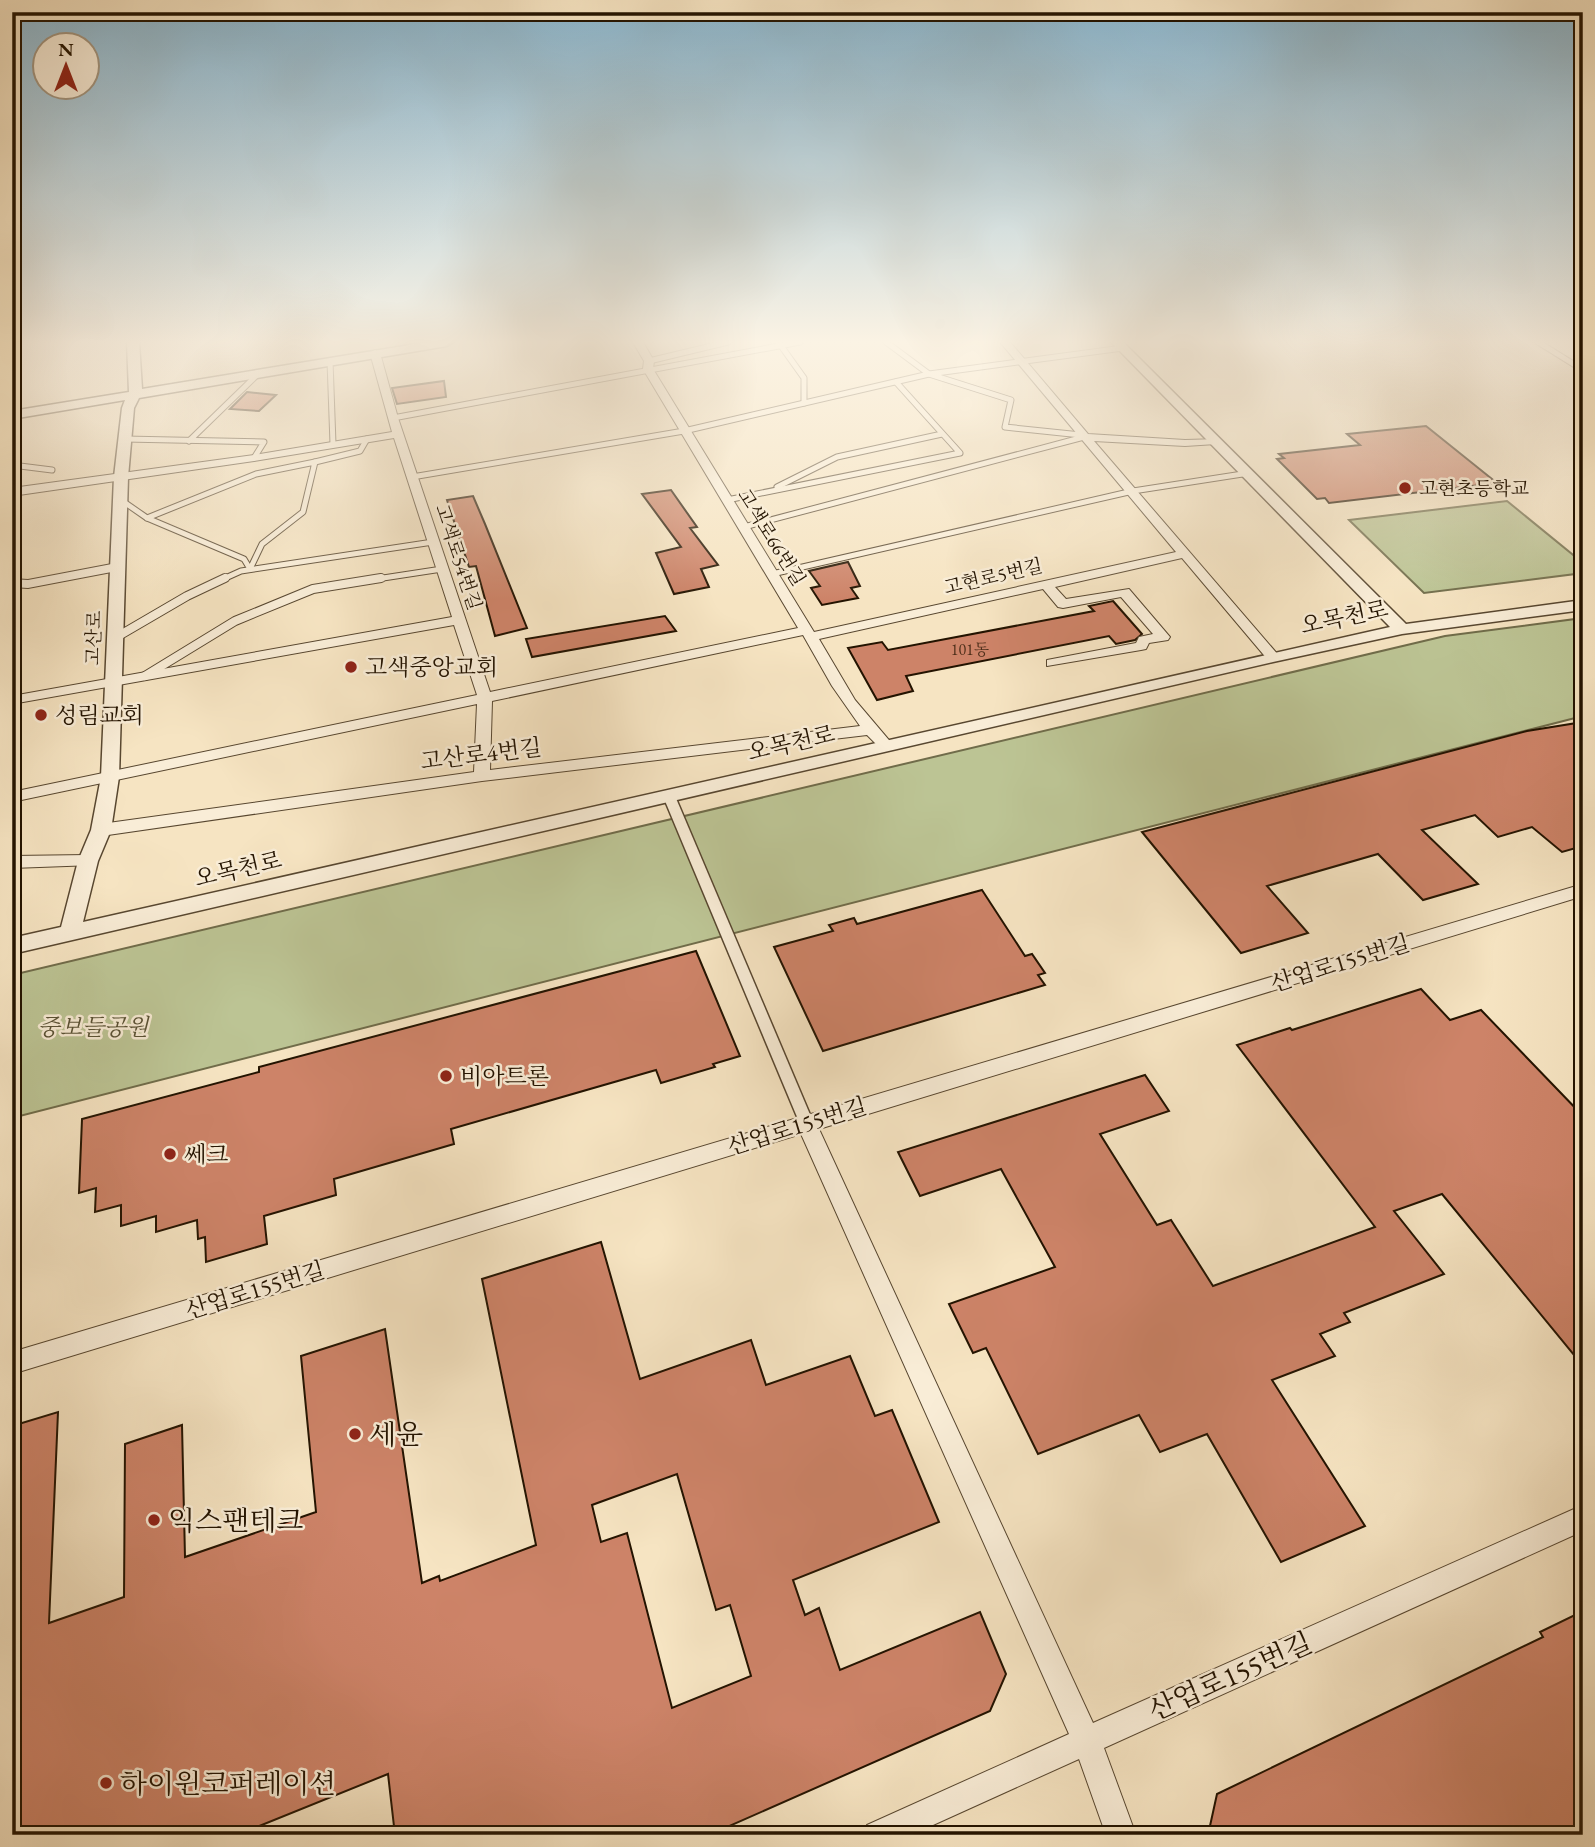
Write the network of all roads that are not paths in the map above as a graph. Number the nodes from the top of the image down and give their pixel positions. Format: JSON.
{"nodes":[{"id":1,"x":126,"y":428,"type":"edge"},
{"id":2,"x":202,"y":428,"type":"edge"},
{"id":3,"x":332,"y":428,"type":"edge"},
{"id":4,"x":396,"y":428,"type":"edge"},
{"id":5,"x":683,"y":428,"type":"edge"},
{"id":6,"x":696,"y":428,"type":"edge"},
{"id":7,"x":937,"y":428,"type":"edge"},
{"id":8,"x":1015,"y":428,"type":"edge"},
{"id":9,"x":1076,"y":428,"type":"edge"},
{"id":10,"x":1204,"y":428,"type":"edge"},
{"id":11,"x":684,"y":431,"type":"junction"},
{"id":12,"x":398,"y":434,"type":"junction"},
{"id":13,"x":942,"y":434,"type":"junction"},
{"id":14,"x":1083,"y":436,"type":"junction"},
{"id":15,"x":125,"y":439,"type":"junction"},
{"id":16,"x":367,"y":439,"type":"junction"},
{"id":17,"x":1216,"y":440,"type":"junction"},
{"id":18,"x":189,"y":441,"type":"junction"},
{"id":19,"x":333,"y":444,"type":"junction"},
{"id":20,"x":254,"y":458,"type":"junction"},
{"id":21,"x":316,"y":462,"type":"junction"},
{"id":22,"x":12,"y":465,"type":"edge"},
{"id":23,"x":52,"y":470,"type":"dead end"},
{"id":24,"x":1250,"y":473,"type":"junction"},
{"id":25,"x":121,"y":477,"type":"junction"},
{"id":26,"x":412,"y":477,"type":"junction"},
{"id":27,"x":1133,"y":491,"type":"junction"},
{"id":28,"x":12,"y":492,"type":"edge"},
{"id":29,"x":766,"y":492,"type":"junction"},
{"id":30,"x":121,"y":500,"type":"junction"},
{"id":31,"x":727,"y":500,"type":"junction"},
{"id":32,"x":147,"y":518,"type":"junction"},
{"id":33,"x":744,"y":527,"type":"junction"},
{"id":34,"x":433,"y":542,"type":"junction"},
{"id":35,"x":1184,"y":554,"type":"junction"},
{"id":36,"x":117,"y":567,"type":"junction"},
{"id":37,"x":250,"y":569,"type":"junction"},
{"id":38,"x":442,"y":569,"type":"junction"},
{"id":39,"x":772,"y":574,"type":"junction"},
{"id":40,"x":12,"y":583,"type":"edge"},
{"id":41,"x":1046,"y":584,"type":"junction"},
{"id":42,"x":1583,"y":605,"type":"edge"},
{"id":43,"x":459,"y":620,"type":"junction"},
{"id":44,"x":1402,"y":629,"type":"junction"},
{"id":45,"x":808,"y":633,"type":"junction"},
{"id":46,"x":113,"y":639,"type":"junction"},
{"id":47,"x":1273,"y":657,"type":"junction"},
{"id":48,"x":1052,"y":663,"type":"dead end"},
{"id":49,"x":141,"y":679,"type":"junction"},
{"id":50,"x":113,"y":681,"type":"junction"},
{"id":51,"x":485,"y":698,"type":"junction"},
{"id":52,"x":12,"y":700,"type":"edge"},
{"id":53,"x":869,"y":730,"type":"junction"},
{"id":54,"x":886,"y":746,"type":"junction"},
{"id":55,"x":482,"y":776,"type":"junction"},
{"id":56,"x":110,"y":778,"type":"junction"},
{"id":57,"x":669,"y":796,"type":"junction"},
{"id":58,"x":12,"y":797,"type":"edge"},
{"id":59,"x":101,"y":830,"type":"junction"},
{"id":60,"x":88,"y":861,"type":"junction"},
{"id":61,"x":12,"y":862,"type":"edge"},
{"id":62,"x":1583,"y":890,"type":"edge"},
{"id":63,"x":70,"y":932,"type":"junction"},
{"id":64,"x":12,"y":946,"type":"edge"},
{"id":65,"x":807,"y":1124,"type":"junction"},
{"id":66,"x":12,"y":1363,"type":"edge"},
{"id":67,"x":1583,"y":1518,"type":"edge"},
{"id":68,"x":1087,"y":1741,"type":"junction"},
{"id":69,"x":877,"y":1835,"type":"edge"},
{"id":70,"x":1121,"y":1835,"type":"edge"}],
"edges":[{"from":1,"to":15,"type":"street","name":"고산로"},
{"from":2,"to":18,"type":"lane"},
{"from":3,"to":19,"type":"lane"},
{"from":4,"to":12,"type":"street","name":"고색로54번길"},
{"from":5,"to":11,"type":"street","name":"고색로66번길"},
{"from":6,"to":11,"type":"lane"},
{"from":7,"to":13,"type":"lane"},
{"from":8,"to":14,"type":"lane"},
{"from":9,"to":14,"type":"street"},
{"from":10,"to":17,"type":"street"},
{"from":11,"to":26,"type":"lane"},
{"from":11,"to":31,"type":"street","name":"고색로66번길"},
{"from":12,"to":16,"type":"street"},
{"from":12,"to":26,"type":"street","name":"고색로54번길"},
{"from":13,"to":29,"type":"lane"},
{"from":13,"to":29,"type":"lane"},
{"from":14,"to":17,"type":"street"},
{"from":14,"to":27,"type":"street"},
{"from":14,"to":33,"type":"lane"},
{"from":15,"to":18,"type":"lane"},
{"from":15,"to":25,"type":"street","name":"고산로"},
{"from":16,"to":19,"type":"street"},
{"from":16,"to":21,"type":"lane"},
{"from":17,"to":24,"type":"street"},
{"from":18,"to":20,"type":"lane"},
{"from":19,"to":20,"type":"street"},
{"from":20,"to":25,"type":"street"},
{"from":21,"to":32,"type":"lane"},
{"from":21,"to":37,"type":"lane"},
{"from":22,"to":23,"type":"lane"},
{"from":24,"to":27,"type":"lane"},
{"from":24,"to":44,"type":"street"},
{"from":25,"to":28,"type":"street"},
{"from":25,"to":30,"type":"street","name":"고산로"},
{"from":26,"to":34,"type":"street","name":"고색로54번길"},
{"from":27,"to":35,"type":"street"},
{"from":27,"to":39,"type":"lane"},
{"from":29,"to":31,"type":"lane"},
{"from":30,"to":32,"type":"lane"},
{"from":30,"to":36,"type":"street","name":"고산로"},
{"from":31,"to":33,"type":"street","name":"고색로66번길"},
{"from":32,"to":37,"type":"lane"},
{"from":33,"to":39,"type":"street","name":"고색로66번길"},
{"from":34,"to":37,"type":"lane"},
{"from":34,"to":38,"type":"street","name":"고색로54번길"},
{"from":35,"to":41,"type":"street","name":"고현로5번길"},
{"from":35,"to":47,"type":"street"},
{"from":36,"to":40,"type":"street"},
{"from":36,"to":46,"type":"street","name":"고산로"},
{"from":37,"to":46,"type":"lane"},
{"from":38,"to":43,"type":"street","name":"고색로54번길"},
{"from":38,"to":49,"type":"lane"},
{"from":39,"to":45,"type":"street","name":"고색로66번길"},
{"from":41,"to":45,"type":"street","name":"고현로5번길"},
{"from":41,"to":48,"type":"street"},
{"from":42,"to":44,"type":"street","name":"오목천로"},
{"from":43,"to":49,"type":"street"},
{"from":43,"to":51,"type":"street","name":"고색로54번길"},
{"from":44,"to":47,"type":"street","name":"오목천로"},
{"from":45,"to":51,"type":"street","name":"고현로5번길"},
{"from":45,"to":53,"type":"street","name":"고색로66번길"},
{"from":46,"to":50,"type":"street","name":"고산로"},
{"from":47,"to":54,"type":"street","name":"오목천로"},
{"from":49,"to":50,"type":"street"},
{"from":50,"to":52,"type":"street"},
{"from":50,"to":56,"type":"street","name":"고산로"},
{"from":51,"to":55,"type":"street","name":"고색로54번길"},
{"from":51,"to":56,"type":"street","name":"고현로5번길"},
{"from":53,"to":54,"type":"street","name":"고색로66번길"},
{"from":53,"to":55,"type":"street","name":"고산로4번길"},
{"from":54,"to":57,"type":"street","name":"오목천로"},
{"from":55,"to":59,"type":"street","name":"고산로4번길"},
{"from":56,"to":58,"type":"street","name":"고현로5번길"},
{"from":56,"to":59,"type":"street","name":"고산로"},
{"from":57,"to":63,"type":"street","name":"오목천로"},
{"from":57,"to":65,"type":"street"},
{"from":59,"to":60,"type":"street","name":"고산로"},
{"from":60,"to":61,"type":"street"},
{"from":60,"to":63,"type":"street","name":"고산로"},
{"from":62,"to":65,"type":"street","name":"산업로155번길"},
{"from":63,"to":64,"type":"street","name":"오목천로"},
{"from":65,"to":66,"type":"street","name":"산업로155번길"},
{"from":65,"to":68,"type":"street"},
{"from":67,"to":68,"type":"street","name":"산업로155번길"},
{"from":68,"to":69,"type":"street","name":"산업로155번길"},
{"from":68,"to":70,"type":"street"}]}
